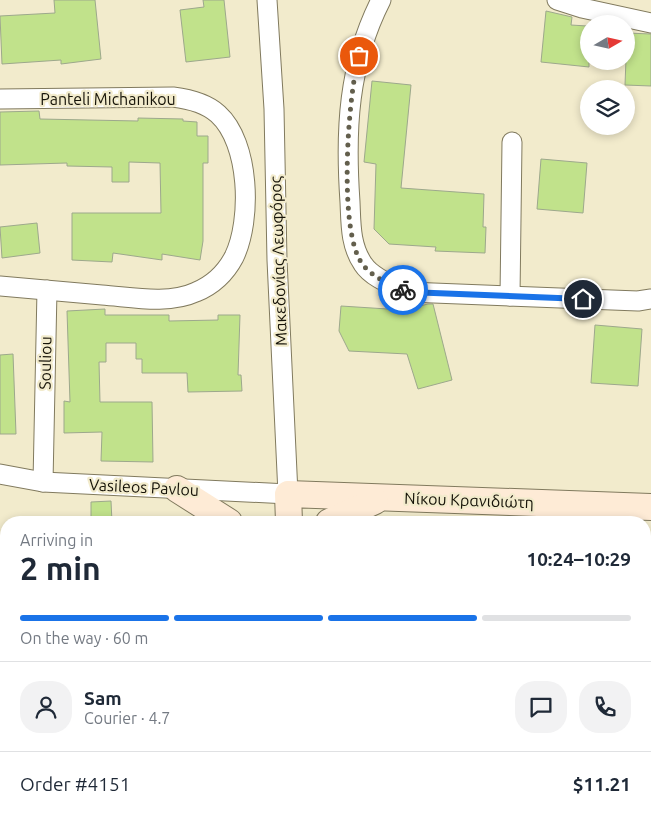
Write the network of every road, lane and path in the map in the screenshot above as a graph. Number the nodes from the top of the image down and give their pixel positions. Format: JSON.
{"nodes":[{"id":1,"x":267,"y":0,"type":"edge"},
{"id":2,"x":381,"y":0,"type":"edge"},
{"id":3,"x":557,"y":0,"type":"edge"},
{"id":4,"x":651,"y":23,"type":"edge"},
{"id":5,"x":0,"y":99,"type":"edge"},
{"id":6,"x":512,"y":142,"type":"dead end"},
{"id":7,"x":0,"y":286,"type":"edge"},
{"id":8,"x":47,"y":290,"type":"junction"},
{"id":9,"x":510,"y":296,"type":"junction"},
{"id":10,"x":651,"y":299,"type":"edge"},
{"id":11,"x":0,"y":474,"type":"edge"},
{"id":12,"x":43,"y":482,"type":"junction"},
{"id":13,"x":177,"y":489,"type":"junction"},
{"id":14,"x":288,"y":494,"type":"junction"},
{"id":15,"x":383,"y":497,"type":"junction"},
{"id":16,"x":651,"y":507,"type":"edge"},
{"id":17,"x":220,"y":516,"type":"edge"},
{"id":18,"x":289,"y":516,"type":"edge"},
{"id":19,"x":342,"y":516,"type":"edge"}],
"edges":[{"from":1,"to":14,"type":"street","name":"Μακεδονίας Λεωφόρος"},
{"from":2,"to":9,"type":"street"},
{"from":3,"to":4,"type":"street"},
{"from":5,"to":8,"type":"street","name":"Panteli Michanikou"},
{"from":6,"to":9,"type":"street"},
{"from":7,"to":8,"type":"street"},
{"from":8,"to":12,"type":"street","name":"Souliou"},
{"from":9,"to":10,"type":"street"},
{"from":11,"to":12,"type":"street","name":"Vasileos Pavlou"},
{"from":12,"to":13,"type":"street","name":"Vasileos Pavlou"},
{"from":13,"to":14,"type":"street","name":"Vasileos Pavlou"},
{"from":13,"to":17,"type":"main road"},
{"from":14,"to":15,"type":"main road","name":"Νίκου Κρανιδιώτη"},
{"from":14,"to":18,"type":"main road","name":"Μακεδονίας Λεωφόρος"},
{"from":15,"to":16,"type":"main road","name":"Νίκου Κρανιδιώτη"},
{"from":15,"to":19,"type":"main road"}]}
